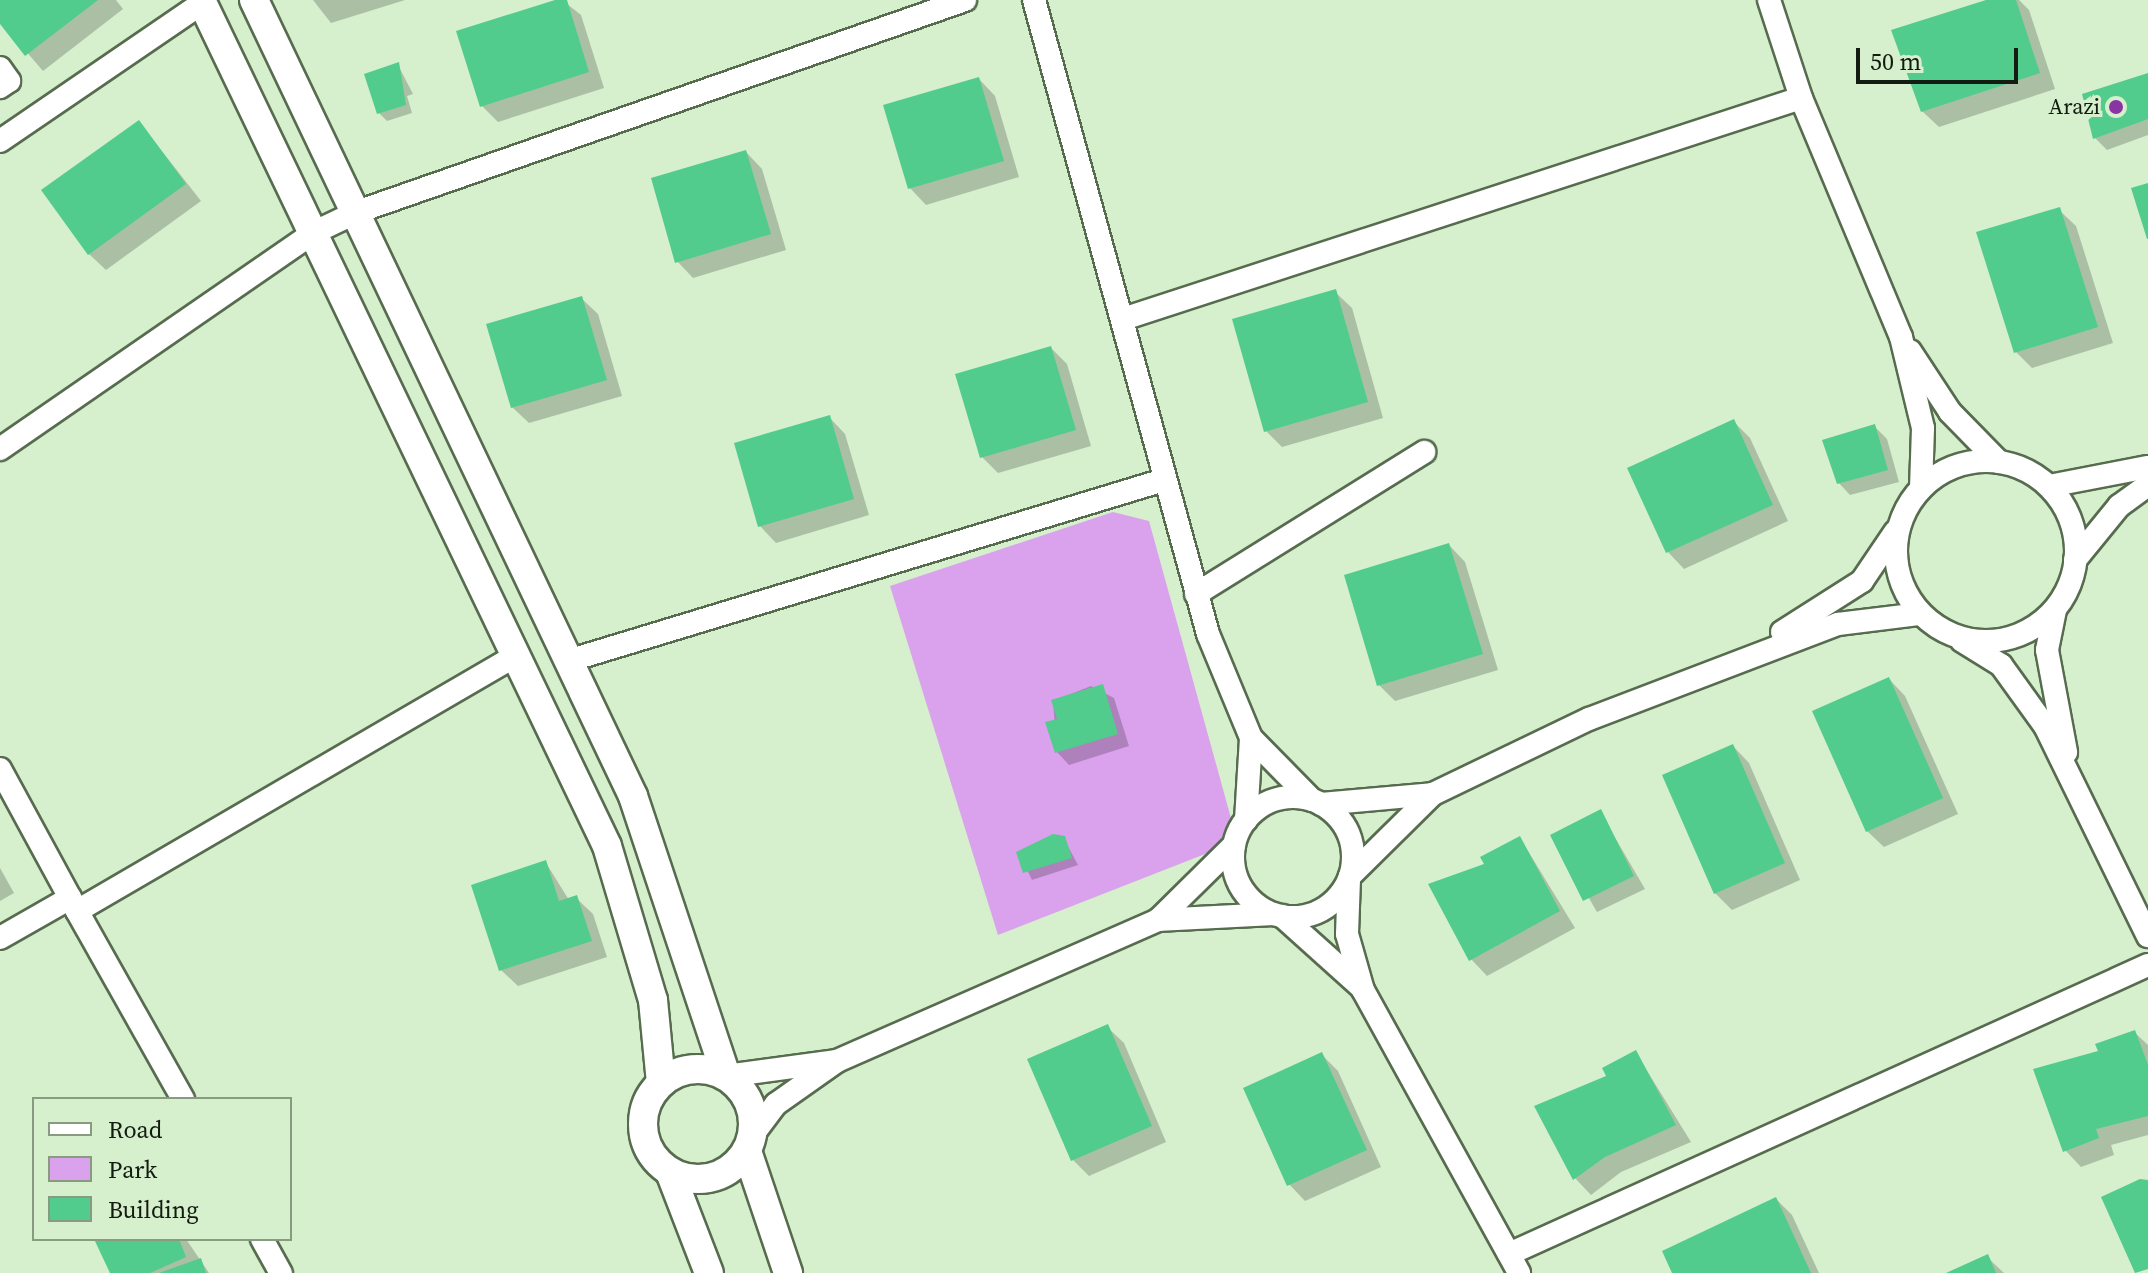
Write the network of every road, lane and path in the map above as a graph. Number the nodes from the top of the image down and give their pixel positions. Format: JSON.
{"nodes":[{"id":1,"x":254,"y":0,"type":"edge"},
{"id":2,"x":965,"y":0,"type":"edge"},
{"id":3,"x":1034,"y":0,"type":"edge"},
{"id":4,"x":1773,"y":0,"type":"edge"},
{"id":5,"x":201,"y":2,"type":"edge"},
{"id":6,"x":0,"y":68,"type":"edge"},
{"id":7,"x":0,"y":87,"type":"edge"},
{"id":8,"x":1801,"y":98,"type":"junction"},
{"id":9,"x":0,"y":141,"type":"edge"},
{"id":10,"x":357,"y":212,"type":"junction"},
{"id":11,"x":315,"y":232,"type":"junction"},
{"id":12,"x":1123,"y":319,"type":"junction"},
{"id":13,"x":1901,"y":337,"type":"junction"},
{"id":14,"x":0,"y":449,"type":"edge"},
{"id":15,"x":1424,"y":452,"type":"dead end"},
{"id":16,"x":1999,"y":462,"type":"junction"},
{"id":17,"x":2148,"y":467,"type":"edge"},
{"id":18,"x":1164,"y":480,"type":"junction"},
{"id":19,"x":2148,"y":485,"type":"edge"},
{"id":20,"x":2049,"y":486,"type":"junction"},
{"id":21,"x":1921,"y":487,"type":"junction"},
{"id":22,"x":1898,"y":528,"type":"junction"},
{"id":23,"x":2075,"y":560,"type":"junction"},
{"id":24,"x":1196,"y":594,"type":"junction"},
{"id":25,"x":2057,"y":606,"type":"junction"},
{"id":26,"x":1920,"y":614,"type":"junction"},
{"id":27,"x":1954,"y":636,"type":"junction"},
{"id":28,"x":1743,"y":655,"type":"junction"},
{"id":29,"x":515,"y":656,"type":"junction"},
{"id":30,"x":571,"y":660,"type":"junction"},
{"id":31,"x":1251,"y":738,"type":"junction"},
{"id":32,"x":0,"y":769,"type":"edge"},
{"id":33,"x":2072,"y":780,"type":"junction"},
{"id":34,"x":1433,"y":794,"type":"junction"},
{"id":35,"x":1317,"y":802,"type":"junction"},
{"id":36,"x":1246,"y":820,"type":"junction"},
{"id":37,"x":1234,"y":845,"type":"junction"},
{"id":38,"x":1350,"y":878,"type":"junction"},
{"id":39,"x":73,"y":904,"type":"junction"},
{"id":40,"x":1277,"y":915,"type":"junction"},
{"id":41,"x":1158,"y":920,"type":"junction"},
{"id":42,"x":2148,"y":936,"type":"edge"},
{"id":43,"x":0,"y":938,"type":"edge"},
{"id":44,"x":2148,"y":965,"type":"edge"},
{"id":45,"x":1363,"y":990,"type":"junction"},
{"id":46,"x":837,"y":1061,"type":"junction"},
{"id":47,"x":726,"y":1076,"type":"junction"},
{"id":48,"x":661,"y":1083,"type":"junction"},
{"id":49,"x":182,"y":1097,"type":"edge"},
{"id":50,"x":750,"y":1143,"type":"junction"},
{"id":51,"x":670,"y":1172,"type":"junction"},
{"id":52,"x":263,"y":1241,"type":"edge"},
{"id":53,"x":1514,"y":1263,"type":"edge"},
{"id":54,"x":281,"y":1273,"type":"edge"},
{"id":55,"x":709,"y":1273,"type":"edge"},
{"id":56,"x":788,"y":1273,"type":"edge"}],
"edges":[{"from":1,"to":10,"type":"main road"},
{"from":2,"to":10,"type":"street"},
{"from":3,"to":12,"type":"street"},
{"from":4,"to":8,"type":"street"},
{"from":5,"to":9,"type":"street"},
{"from":5,"to":11,"type":"main road"},
{"from":6,"to":7,"type":"street"},
{"from":8,"to":12,"type":"street"},
{"from":8,"to":13,"type":"street"},
{"from":10,"to":11,"type":"street"},
{"from":10,"to":30,"type":"main road"},
{"from":11,"to":14,"type":"street"},
{"from":11,"to":29,"type":"main road"},
{"from":12,"to":18,"type":"street"},
{"from":13,"to":16,"type":"street"},
{"from":13,"to":21,"type":"street"},
{"from":15,"to":24,"type":"street"},
{"from":16,"to":20,"type":"street"},
{"from":16,"to":21,"type":"street"},
{"from":17,"to":20,"type":"street"},
{"from":18,"to":24,"type":"street"},
{"from":18,"to":30,"type":"street"},
{"from":19,"to":23,"type":"street"},
{"from":20,"to":23,"type":"street"},
{"from":21,"to":22,"type":"street"},
{"from":22,"to":26,"type":"street"},
{"from":22,"to":28,"type":"street"},
{"from":23,"to":25,"type":"street"},
{"from":24,"to":31,"type":"street"},
{"from":25,"to":27,"type":"street"},
{"from":25,"to":33,"type":"street"},
{"from":26,"to":27,"type":"street"},
{"from":26,"to":28,"type":"street"},
{"from":27,"to":33,"type":"street"},
{"from":28,"to":34,"type":"street"},
{"from":29,"to":39,"type":"street"},
{"from":29,"to":48,"type":"main road"},
{"from":30,"to":47,"type":"main road"},
{"from":31,"to":35,"type":"street"},
{"from":31,"to":36,"type":"street"},
{"from":32,"to":39,"type":"street"},
{"from":33,"to":42,"type":"street"},
{"from":34,"to":35,"type":"street"},
{"from":34,"to":38,"type":"street"},
{"from":35,"to":36,"type":"street"},
{"from":35,"to":38,"type":"street"},
{"from":36,"to":37,"type":"street"},
{"from":37,"to":40,"type":"street"},
{"from":37,"to":41,"type":"street"},
{"from":38,"to":40,"type":"street"},
{"from":38,"to":45,"type":"street"},
{"from":39,"to":43,"type":"street"},
{"from":39,"to":49,"type":"street"},
{"from":40,"to":41,"type":"street"},
{"from":40,"to":45,"type":"street"},
{"from":41,"to":46,"type":"street"},
{"from":44,"to":53,"type":"street"},
{"from":45,"to":53,"type":"street"},
{"from":46,"to":47,"type":"street"},
{"from":46,"to":50,"type":"street"},
{"from":47,"to":48,"type":"main road"},
{"from":47,"to":50,"type":"main road"},
{"from":48,"to":51,"type":"main road"},
{"from":50,"to":51,"type":"main road"},
{"from":50,"to":56,"type":"main road"},
{"from":51,"to":55,"type":"main road"},
{"from":52,"to":54,"type":"street"}]}
